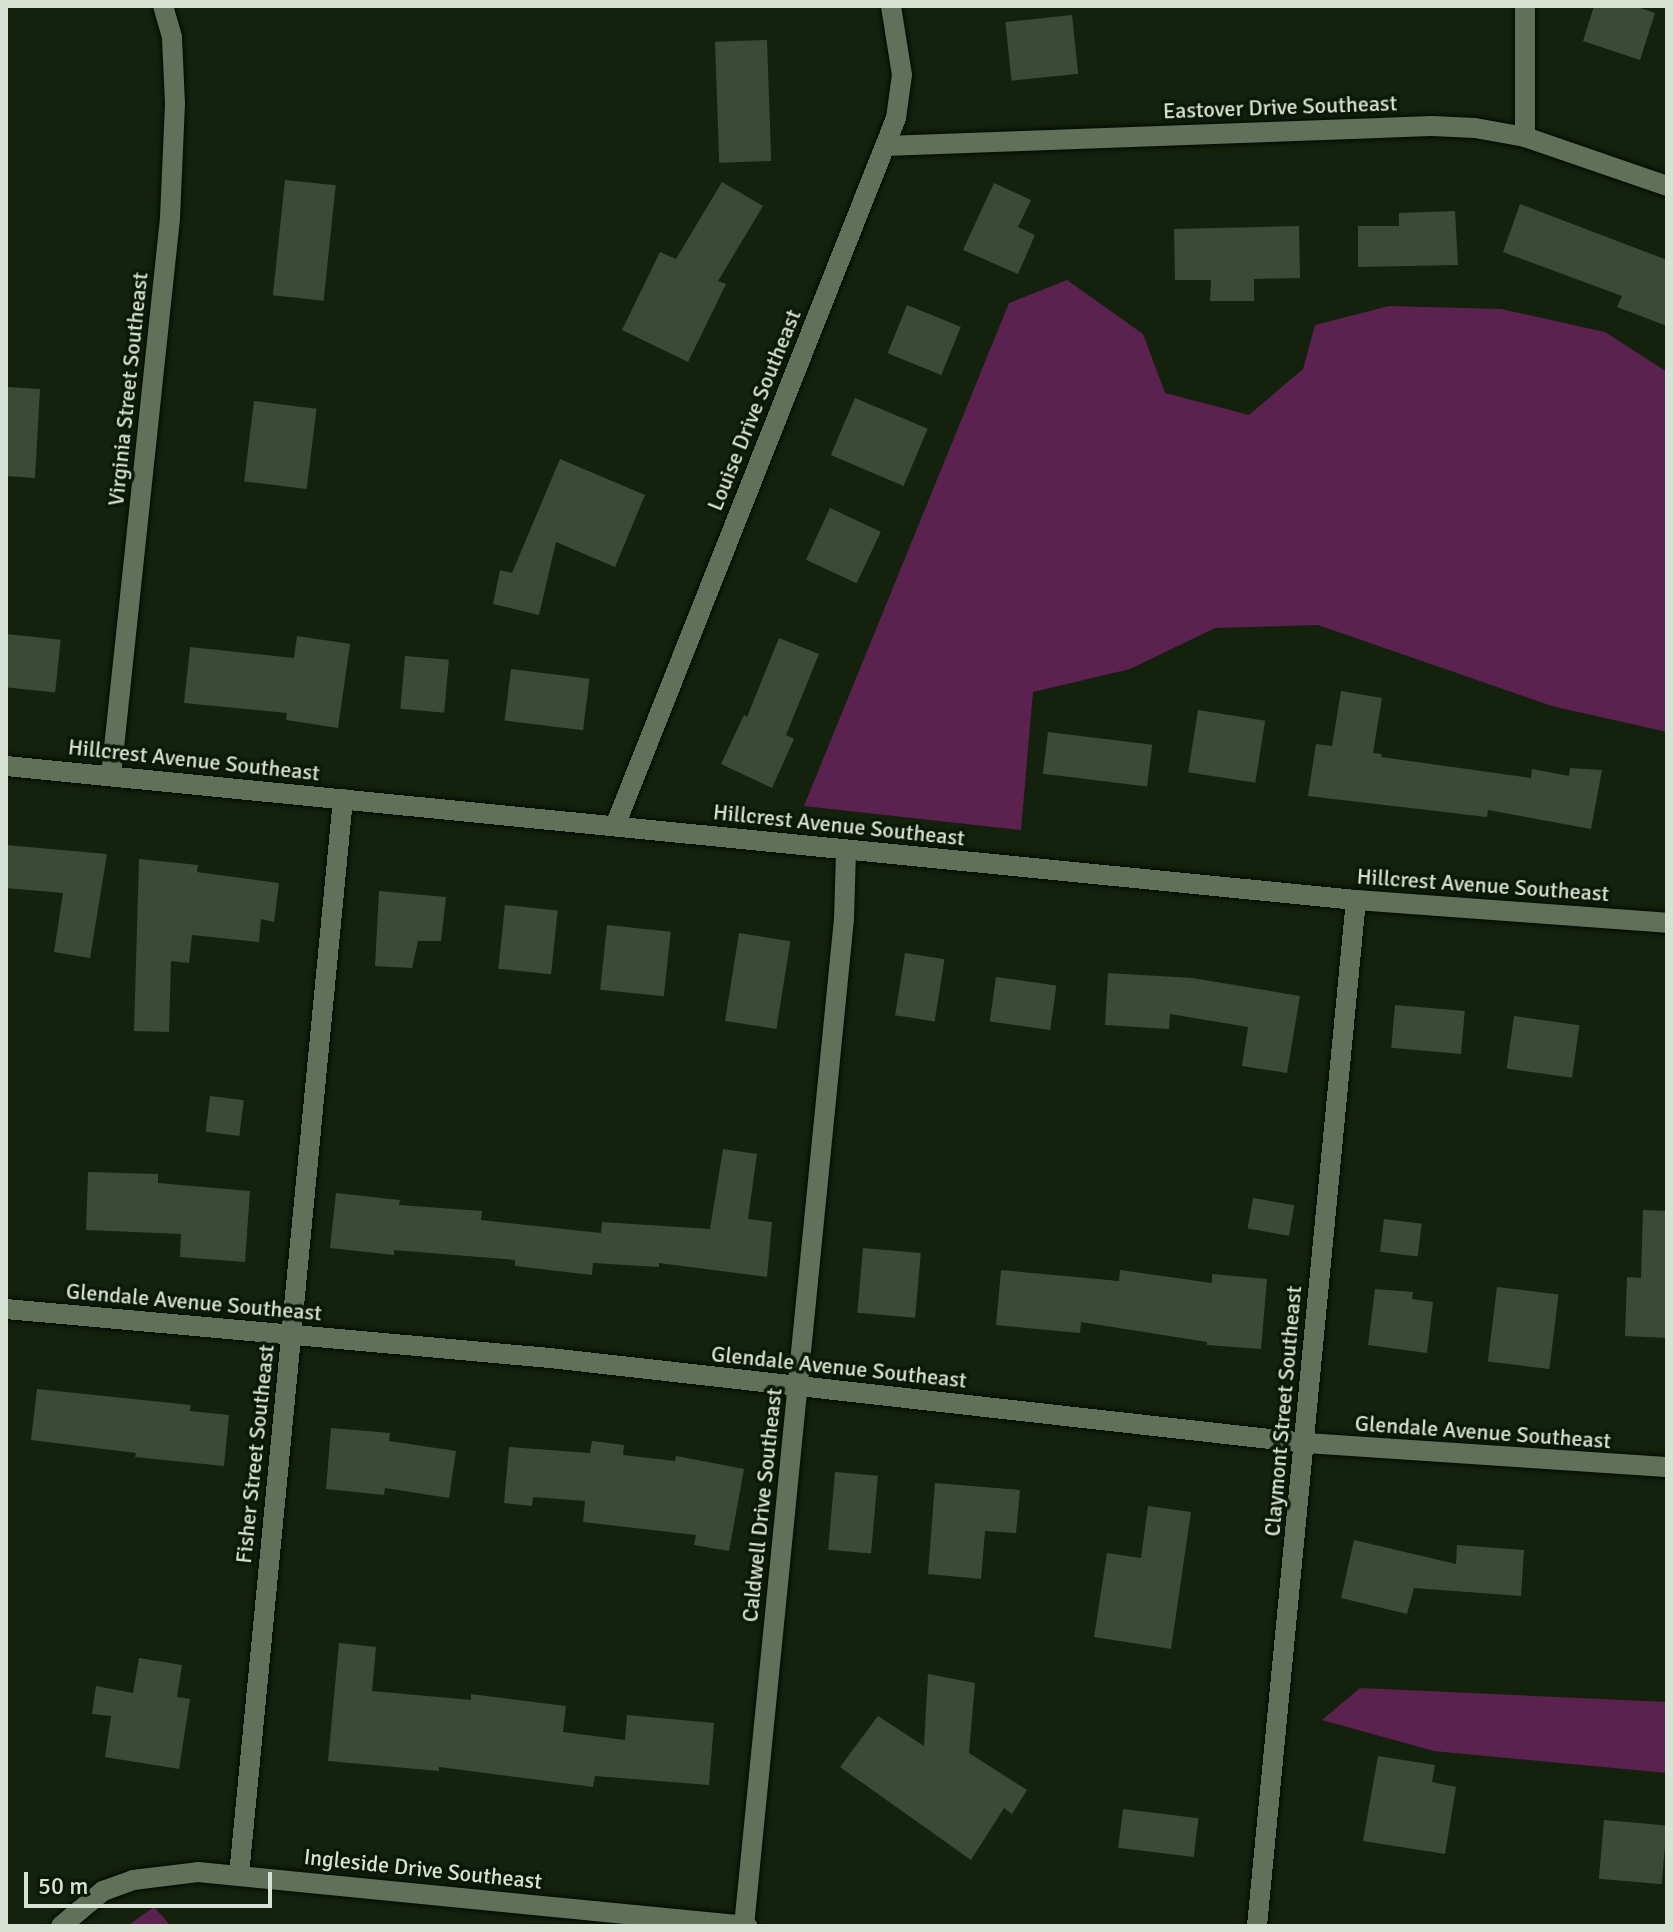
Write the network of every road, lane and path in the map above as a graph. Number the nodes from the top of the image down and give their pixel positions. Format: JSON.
{"nodes":[{"id":1,"x":163,"y":6,"type":"edge"},
{"id":2,"x":891,"y":6,"type":"edge"},
{"id":3,"x":1525,"y":6,"type":"edge"},
{"id":4,"x":1525,"y":137,"type":"junction"},
{"id":5,"x":885,"y":146,"type":"junction"},
{"id":6,"x":1667,"y":186,"type":"edge"},
{"id":7,"x":6,"y":766,"type":"edge"},
{"id":8,"x":111,"y":776,"type":"junction"},
{"id":9,"x":343,"y":799,"type":"junction"},
{"id":10,"x":615,"y":826,"type":"junction"},
{"id":11,"x":846,"y":850,"type":"junction"},
{"id":12,"x":1356,"y":900,"type":"junction"},
{"id":13,"x":1667,"y":923,"type":"edge"},
{"id":14,"x":6,"y":1309,"type":"edge"},
{"id":15,"x":291,"y":1334,"type":"junction"},
{"id":16,"x":798,"y":1387,"type":"junction"},
{"id":17,"x":1305,"y":1443,"type":"junction"},
{"id":18,"x":1667,"y":1467,"type":"edge"},
{"id":19,"x":239,"y":1875,"type":"junction"},
{"id":20,"x":61,"y":1926,"type":"edge"},
{"id":21,"x":745,"y":1926,"type":"edge"},
{"id":22,"x":1257,"y":1926,"type":"edge"}],
"edges":[{"from":1,"to":8,"type":"street","name":"Virginia Street Southeast"},
{"from":2,"to":5,"type":"street","name":"Louise Drive Southeast"},
{"from":3,"to":4,"type":"street"},
{"from":4,"to":5,"type":"street","name":"Eastover Drive Southeast"},
{"from":4,"to":6,"type":"street","name":"Eastover Drive Southeast"},
{"from":5,"to":10,"type":"street","name":"Louise Drive Southeast"},
{"from":7,"to":8,"type":"street","name":"Hillcrest Avenue Southeast"},
{"from":8,"to":9,"type":"street","name":"Hillcrest Avenue Southeast"},
{"from":9,"to":10,"type":"street","name":"Hillcrest Avenue Southeast"},
{"from":9,"to":15,"type":"street","name":"Fisher Street Southeast"},
{"from":10,"to":11,"type":"street","name":"Hillcrest Avenue Southeast"},
{"from":11,"to":12,"type":"street","name":"Hillcrest Avenue Southeast"},
{"from":11,"to":16,"type":"street","name":"Caldwell Drive Southeast"},
{"from":12,"to":13,"type":"street","name":"Hillcrest Avenue Southeast"},
{"from":12,"to":17,"type":"street","name":"Claymont Street Southeast"},
{"from":14,"to":15,"type":"street","name":"Glendale Avenue Southeast"},
{"from":15,"to":16,"type":"street","name":"Glendale Avenue Southeast"},
{"from":15,"to":19,"type":"street","name":"Fisher Street Southeast"},
{"from":16,"to":17,"type":"street","name":"Glendale Avenue Southeast"},
{"from":16,"to":21,"type":"street","name":"Caldwell Drive Southeast"},
{"from":17,"to":18,"type":"street","name":"Glendale Avenue Southeast"},
{"from":17,"to":22,"type":"street","name":"Claymont Street Southeast"},
{"from":19,"to":20,"type":"street","name":"Ingleside Drive Southeast"},
{"from":19,"to":21,"type":"street","name":"Ingleside Drive Southeast"}]}
